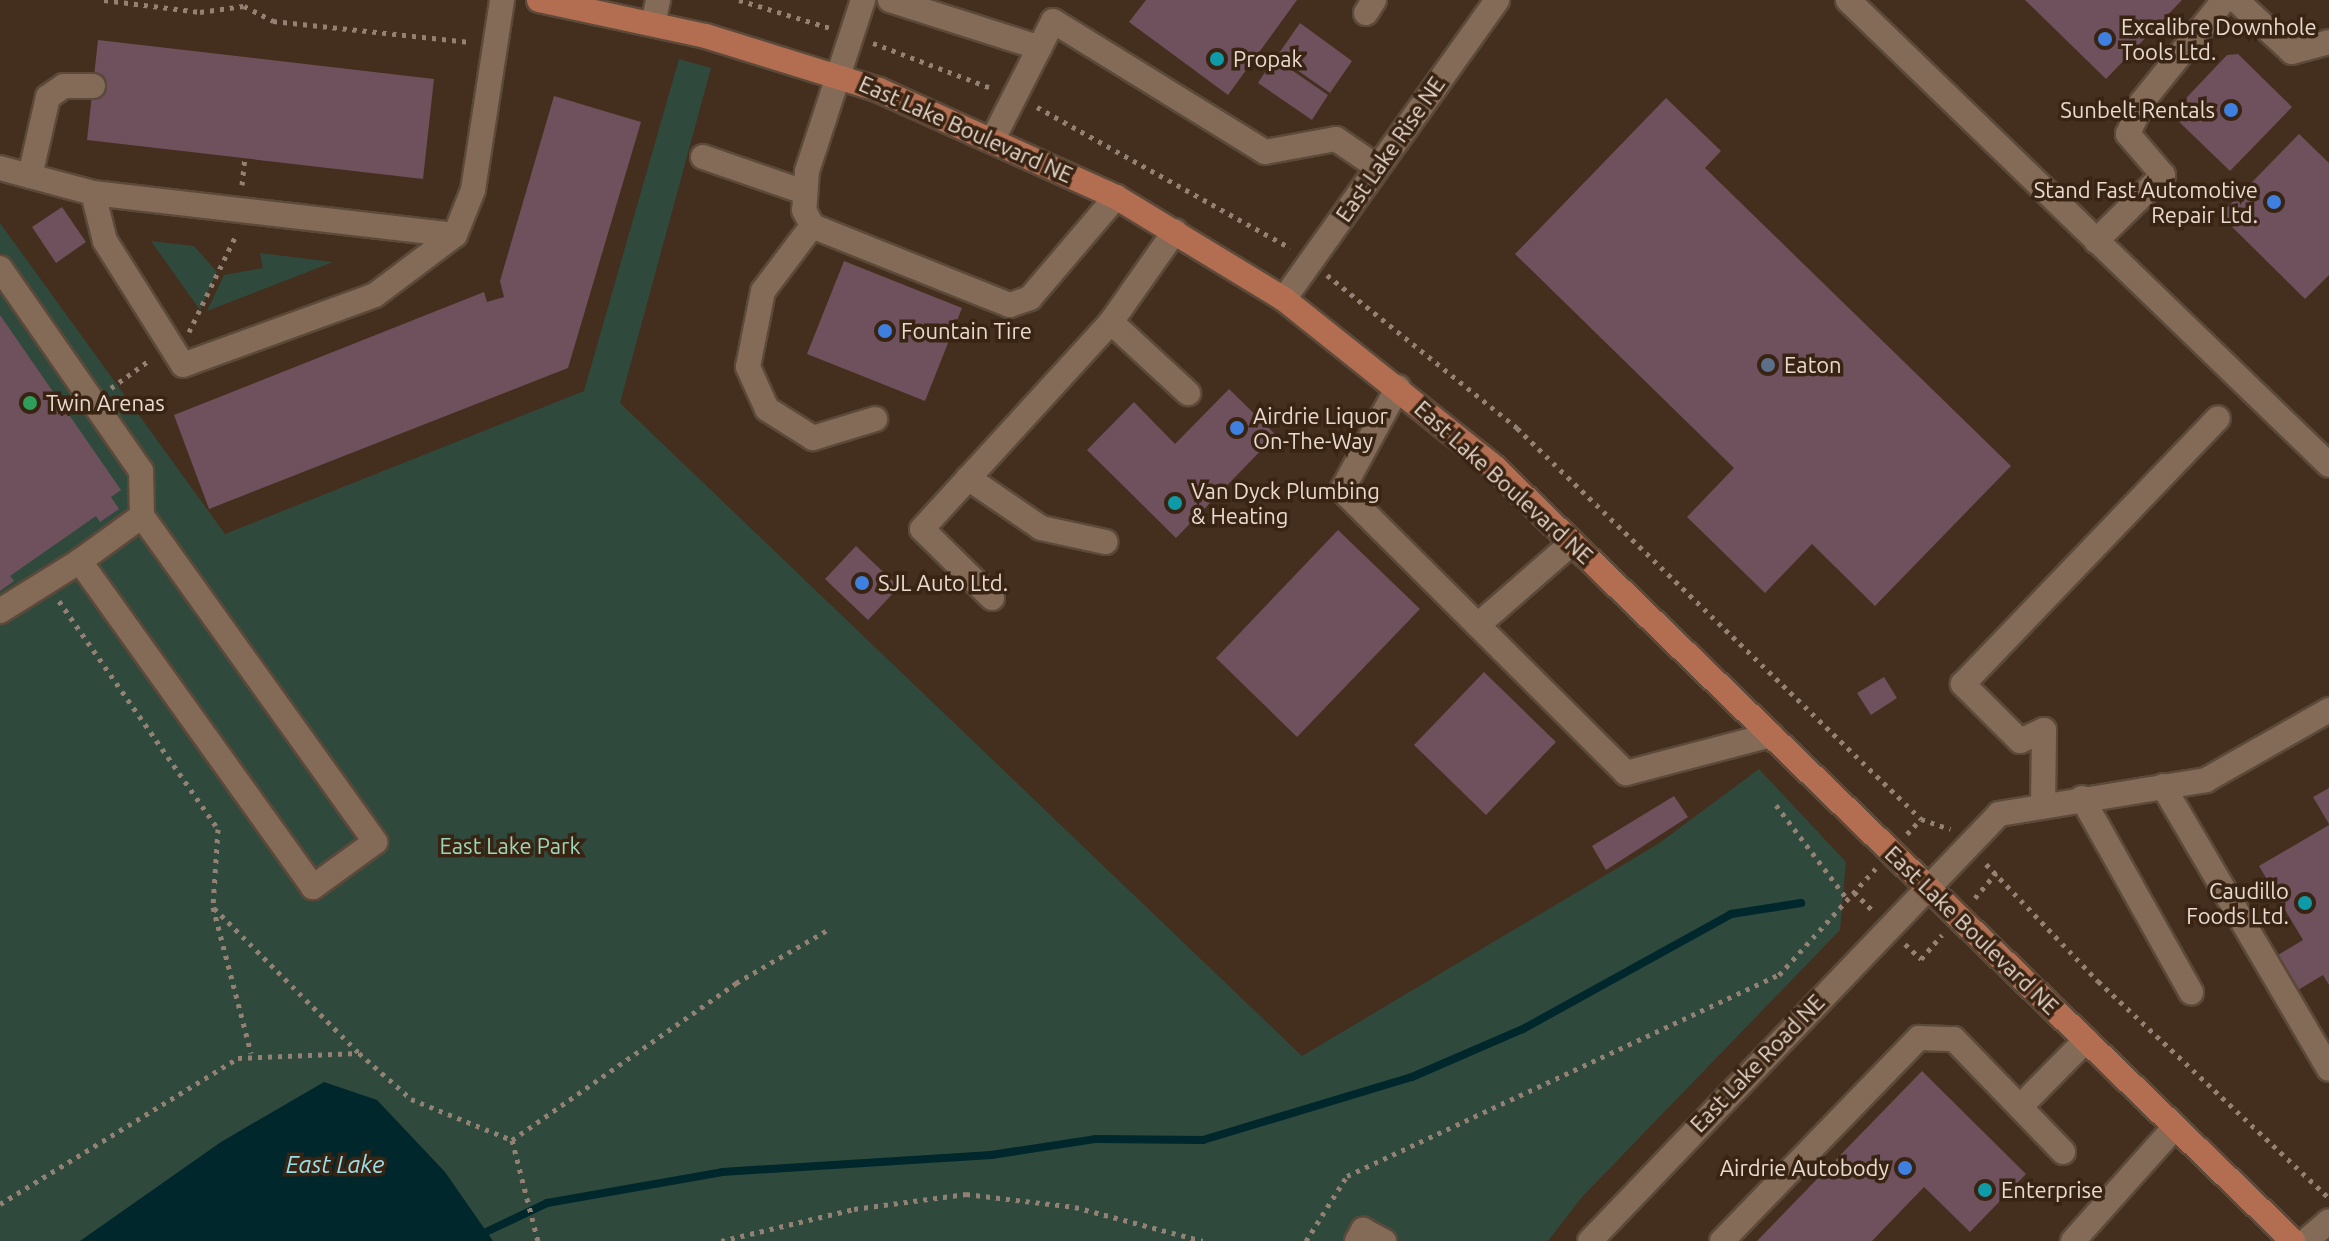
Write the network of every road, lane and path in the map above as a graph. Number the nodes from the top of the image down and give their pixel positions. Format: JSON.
{"nodes":[{"id":1,"x":104,"y":0,"type":"edge"},
{"id":2,"x":502,"y":0,"type":"edge"},
{"id":3,"x":539,"y":0,"type":"edge"},
{"id":4,"x":863,"y":0,"type":"edge"},
{"id":5,"x":890,"y":0,"type":"edge"},
{"id":6,"x":1497,"y":0,"type":"edge"},
{"id":7,"x":1848,"y":0,"type":"edge"},
{"id":8,"x":2224,"y":0,"type":"edge"},
{"id":9,"x":2236,"y":0,"type":"edge"},
{"id":10,"x":1058,"y":10,"type":"edge"},
{"id":11,"x":656,"y":12,"type":"edge"},
{"id":12,"x":2329,"y":42,"type":"edge"},
{"id":13,"x":495,"y":45,"type":"junction"},
{"id":14,"x":1040,"y":48,"type":"junction"},
{"id":15,"x":839,"y":74,"type":"junction"},
{"id":16,"x":93,"y":86,"type":"dead end"},
{"id":17,"x":994,"y":137,"type":"junction"},
{"id":18,"x":703,"y":157,"type":"dead end"},
{"id":19,"x":245,"y":158,"type":"dead end"},
{"id":20,"x":1377,"y":167,"type":"junction"},
{"id":21,"x":0,"y":168,"type":"edge"},
{"id":22,"x":30,"y":176,"type":"junction"},
{"id":23,"x":804,"y":192,"type":"junction"},
{"id":24,"x":93,"y":193,"type":"junction"},
{"id":25,"x":1116,"y":197,"type":"junction"},
{"id":26,"x":239,"y":210,"type":"junction"},
{"id":27,"x":812,"y":226,"type":"junction"},
{"id":28,"x":1175,"y":231,"type":"junction"},
{"id":29,"x":455,"y":235,"type":"junction"},
{"id":30,"x":2096,"y":241,"type":"junction"},
{"id":31,"x":0,"y":268,"type":"edge"},
{"id":32,"x":1284,"y":299,"type":"junction"},
{"id":33,"x":1111,"y":322,"type":"junction"},
{"id":34,"x":171,"y":345,"type":"junction"},
{"id":35,"x":1398,"y":387,"type":"junction"},
{"id":36,"x":1188,"y":393,"type":"dead end"},
{"id":37,"x":93,"y":401,"type":"junction"},
{"id":38,"x":2218,"y":418,"type":"dead end"},
{"id":39,"x":875,"y":419,"type":"dead end"},
{"id":40,"x":2329,"y":465,"type":"edge"},
{"id":41,"x":968,"y":478,"type":"junction"},
{"id":42,"x":142,"y":516,"type":"junction"},
{"id":43,"x":1105,"y":542,"type":"dead end"},
{"id":44,"x":1572,"y":543,"type":"junction"},
{"id":45,"x":80,"y":561,"type":"junction"},
{"id":46,"x":44,"y":579,"type":"junction"},
{"id":47,"x":992,"y":598,"type":"dead end"},
{"id":48,"x":0,"y":611,"type":"edge"},
{"id":49,"x":1478,"y":625,"type":"junction"},
{"id":50,"x":2329,"y":710,"type":"edge"},
{"id":51,"x":1771,"y":735,"type":"junction"},
{"id":52,"x":2163,"y":786,"type":"junction"},
{"id":53,"x":2082,"y":798,"type":"junction"},
{"id":54,"x":1776,"y":805,"type":"dead end"},
{"id":55,"x":2043,"y":806,"type":"junction"},
{"id":56,"x":1921,"y":819,"type":"dead end"},
{"id":57,"x":1967,"y":845,"type":"junction"},
{"id":58,"x":1926,"y":887,"type":"junction"},
{"id":59,"x":213,"y":907,"type":"junction"},
{"id":60,"x":829,"y":929,"type":"dead end"},
{"id":61,"x":2191,"y":992,"type":"dead end"},
{"id":62,"x":2086,"y":1040,"type":"junction"},
{"id":63,"x":251,"y":1053,"type":"junction"},
{"id":64,"x":359,"y":1053,"type":"junction"},
{"id":65,"x":2329,"y":1069,"type":"edge"},
{"id":66,"x":2020,"y":1107,"type":"junction"},
{"id":67,"x":2175,"y":1127,"type":"junction"},
{"id":68,"x":512,"y":1140,"type":"junction"},
{"id":69,"x":2063,"y":1152,"type":"dead end"},
{"id":70,"x":2329,"y":1198,"type":"edge"},
{"id":71,"x":0,"y":1204,"type":"edge"},
{"id":72,"x":2329,"y":1221,"type":"edge"},
{"id":73,"x":2291,"y":1239,"type":"edge"},
{"id":74,"x":538,"y":1241,"type":"edge"},
{"id":75,"x":721,"y":1241,"type":"edge"},
{"id":76,"x":1203,"y":1241,"type":"edge"},
{"id":77,"x":1306,"y":1241,"type":"edge"},
{"id":78,"x":1357,"y":1241,"type":"edge"},
{"id":79,"x":1384,"y":1241,"type":"edge"},
{"id":80,"x":1590,"y":1241,"type":"edge"},
{"id":81,"x":1722,"y":1241,"type":"edge"},
{"id":82,"x":2073,"y":1241,"type":"edge"}],
"edges":[{"from":1,"to":13,"type":"path"},
{"from":2,"to":13,"type":"street"},
{"from":3,"to":11,"type":"main road","name":"East Lake Boulevard NE"},
{"from":4,"to":15,"type":"street"},
{"from":5,"to":14,"type":"street"},
{"from":6,"to":20,"type":"street","name":"East Lake Rise NE"},
{"from":7,"to":30,"type":"street"},
{"from":8,"to":30,"type":"street"},
{"from":9,"to":12,"type":"street"},
{"from":10,"to":14,"type":"street"},
{"from":10,"to":20,"type":"street"},
{"from":11,"to":15,"type":"main road","name":"East Lake Boulevard NE"},
{"from":13,"to":29,"type":"street"},
{"from":14,"to":17,"type":"street"},
{"from":15,"to":17,"type":"main road","name":"East Lake Boulevard NE"},
{"from":15,"to":23,"type":"street"},
{"from":16,"to":22,"type":"street"},
{"from":17,"to":25,"type":"main road","name":"East Lake Boulevard NE"},
{"from":18,"to":23,"type":"street"},
{"from":19,"to":26,"type":"path"},
{"from":20,"to":32,"type":"street","name":"East Lake Rise NE"},
{"from":21,"to":22,"type":"street"},
{"from":22,"to":24,"type":"street"},
{"from":23,"to":27,"type":"street"},
{"from":24,"to":26,"type":"street"},
{"from":24,"to":34,"type":"street"},
{"from":25,"to":27,"type":"street"},
{"from":25,"to":28,"type":"main road","name":"East Lake Boulevard NE"},
{"from":26,"to":29,"type":"street"},
{"from":26,"to":34,"type":"path"},
{"from":27,"to":39,"type":"street"},
{"from":28,"to":32,"type":"main road","name":"East Lake Boulevard NE"},
{"from":28,"to":33,"type":"street"},
{"from":29,"to":34,"type":"street"},
{"from":30,"to":40,"type":"street"},
{"from":31,"to":37,"type":"street"},
{"from":32,"to":35,"type":"main road","name":"East Lake Boulevard NE"},
{"from":33,"to":36,"type":"street"},
{"from":33,"to":41,"type":"street"},
{"from":34,"to":37,"type":"path"},
{"from":35,"to":44,"type":"main road","name":"East Lake Boulevard NE"},
{"from":35,"to":49,"type":"street"},
{"from":37,"to":42,"type":"street"},
{"from":38,"to":55,"type":"street"},
{"from":41,"to":43,"type":"street"},
{"from":41,"to":47,"type":"street"},
{"from":42,"to":45,"type":"street"},
{"from":42,"to":45,"type":"street"},
{"from":44,"to":49,"type":"street"},
{"from":44,"to":51,"type":"main road","name":"East Lake Boulevard NE"},
{"from":45,"to":46,"type":"street"},
{"from":46,"to":48,"type":"street"},
{"from":46,"to":59,"type":"path"},
{"from":49,"to":51,"type":"street"},
{"from":50,"to":52,"type":"street","name":"East Lake Road NE"},
{"from":51,"to":58,"type":"main road","name":"East Lake Boulevard NE"},
{"from":52,"to":53,"type":"street","name":"East Lake Road NE"},
{"from":52,"to":65,"type":"street"},
{"from":53,"to":55,"type":"street","name":"East Lake Road NE"},
{"from":53,"to":61,"type":"street"},
{"from":54,"to":77,"type":"path"},
{"from":55,"to":57,"type":"street","name":"East Lake Road NE"},
{"from":56,"to":57,"type":"path"},
{"from":57,"to":58,"type":"street","name":"East Lake Road NE"},
{"from":57,"to":70,"type":"path"},
{"from":58,"to":62,"type":"main road","name":"East Lake Boulevard NE"},
{"from":58,"to":80,"type":"street","name":"East Lake Road NE"},
{"from":59,"to":63,"type":"path"},
{"from":59,"to":64,"type":"path"},
{"from":60,"to":68,"type":"path"},
{"from":62,"to":66,"type":"street"},
{"from":62,"to":67,"type":"main road","name":"East Lake Boulevard NE"},
{"from":63,"to":64,"type":"path"},
{"from":63,"to":71,"type":"path"},
{"from":64,"to":68,"type":"path"},
{"from":66,"to":69,"type":"street"},
{"from":66,"to":81,"type":"street"},
{"from":67,"to":73,"type":"main road","name":"East Lake Boulevard NE"},
{"from":67,"to":82,"type":"street"},
{"from":68,"to":74,"type":"path"},
{"from":72,"to":73,"type":"street"},
{"from":75,"to":76,"type":"path"},
{"from":78,"to":79,"type":"street"}]}
